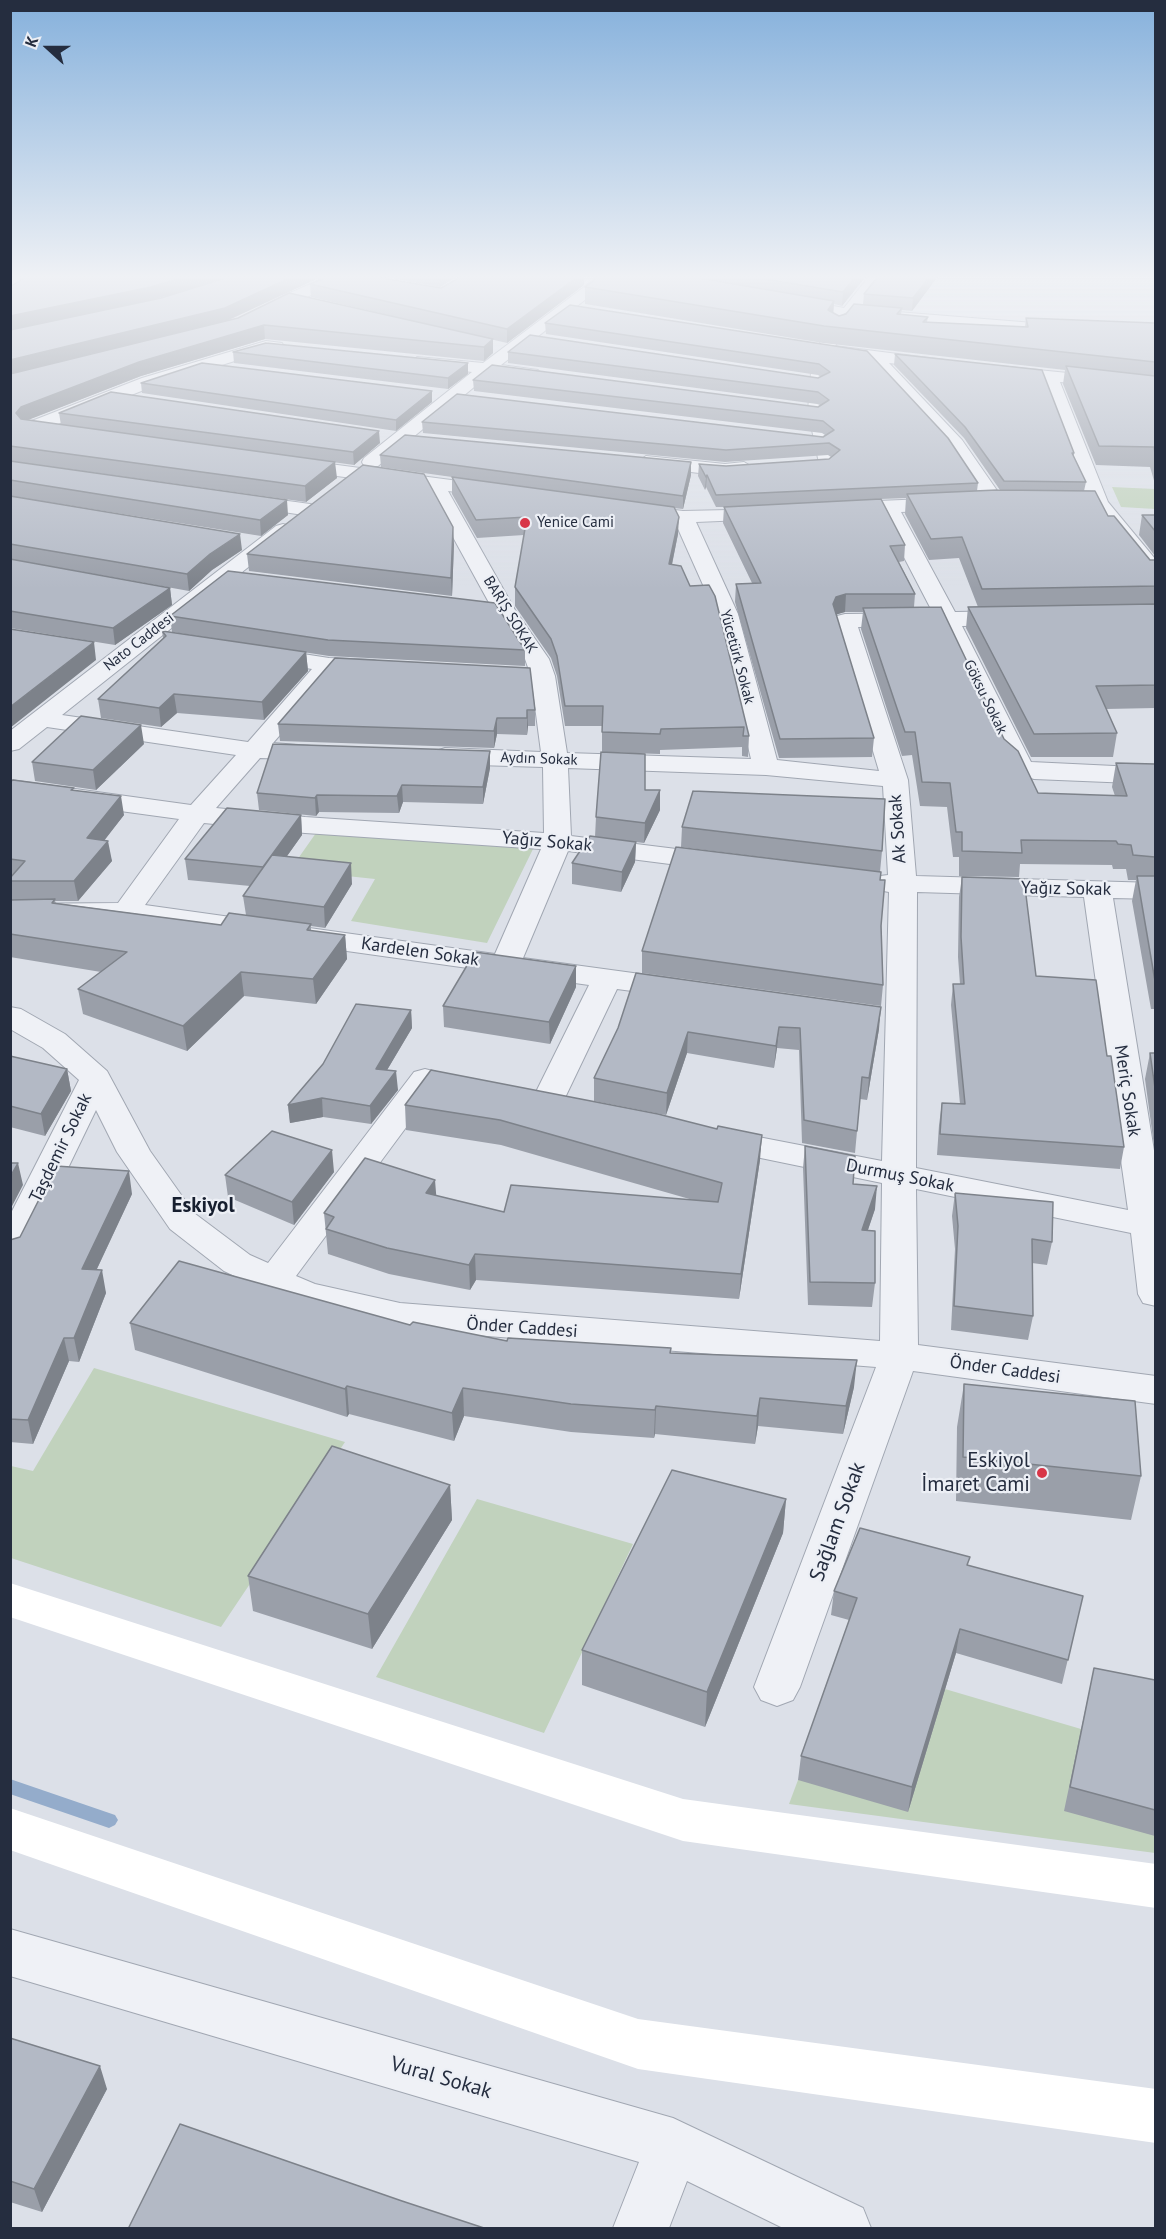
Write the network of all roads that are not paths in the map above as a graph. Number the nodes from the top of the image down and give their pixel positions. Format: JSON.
{"nodes":[{"id":1,"x":141,"y":379,"type":"edge"},
{"id":2,"x":156,"y":379,"type":"edge"},
{"id":3,"x":473,"y":379,"type":"edge"},
{"id":4,"x":812,"y":379,"type":"edge"},
{"id":5,"x":895,"y":379,"type":"edge"},
{"id":6,"x":1050,"y":379,"type":"edge"},
{"id":7,"x":1083,"y":379,"type":"edge"},
{"id":8,"x":148,"y":382,"type":"junction"},
{"id":9,"x":1155,"y":387,"type":"edge"},
{"id":10,"x":109,"y":397,"type":"junction"},
{"id":11,"x":144,"y":402,"type":"edge"},
{"id":12,"x":794,"y":408,"type":"edge"},
{"id":13,"x":818,"y":411,"type":"junction"},
{"id":14,"x":76,"y":435,"type":"edge"},
{"id":15,"x":378,"y":436,"type":"edge"},
{"id":16,"x":798,"y":438,"type":"edge"},
{"id":17,"x":401,"y":439,"type":"junction"},
{"id":18,"x":822,"y":441,"type":"junction"},
{"id":19,"x":430,"y":442,"type":"edge"},
{"id":20,"x":630,"y":461,"type":"edge"},
{"id":21,"x":275,"y":463,"type":"edge"},
{"id":22,"x":828,"y":463,"type":"junction"},
{"id":23,"x":805,"y":464,"type":"edge"},
{"id":24,"x":759,"y":467,"type":"edge"},
{"id":25,"x":356,"y":474,"type":"junction"},
{"id":26,"x":433,"y":482,"type":"junction"},
{"id":27,"x":512,"y":493,"type":"edge"},
{"id":28,"x":229,"y":499,"type":"edge"},
{"id":29,"x":995,"y":502,"type":"junction"},
{"id":30,"x":1018,"y":503,"type":"edge"},
{"id":31,"x":1076,"y":503,"type":"edge"},
{"id":32,"x":1099,"y":504,"type":"junction"},
{"id":33,"x":888,"y":507,"type":"junction"},
{"id":34,"x":615,"y":508,"type":"edge"},
{"id":35,"x":851,"y":509,"type":"junction"},
{"id":36,"x":310,"y":510,"type":"junction"},
{"id":37,"x":818,"y":510,"type":"edge"},
{"id":38,"x":784,"y":512,"type":"edge"},
{"id":39,"x":683,"y":518,"type":"junction"},
{"id":40,"x":243,"y":541,"type":"dead end"},
{"id":41,"x":264,"y":545,"type":"junction"},
{"id":42,"x":1155,"y":574,"type":"edge"},
{"id":43,"x":221,"y":577,"type":"junction"},
{"id":44,"x":250,"y":580,"type":"edge"},
{"id":45,"x":168,"y":596,"type":"edge"},
{"id":46,"x":192,"y":600,"type":"junction"},
{"id":47,"x":1040,"y":617,"type":"edge"},
{"id":48,"x":947,"y":618,"type":"junction"},
{"id":49,"x":146,"y":636,"type":"junction"},
{"id":50,"x":172,"y":640,"type":"edge"},
{"id":51,"x":100,"y":651,"type":"dead end"},
{"id":52,"x":240,"y":651,"type":"edge"},
{"id":53,"x":123,"y":655,"type":"junction"},
{"id":54,"x":329,"y":665,"type":"junction"},
{"id":55,"x":400,"y":668,"type":"edge"},
{"id":56,"x":40,"y":719,"type":"junction"},
{"id":57,"x":10,"y":744,"type":"edge"},
{"id":58,"x":254,"y":750,"type":"junction"},
{"id":59,"x":335,"y":753,"type":"edge"},
{"id":60,"x":416,"y":755,"type":"edge"},
{"id":61,"x":555,"y":760,"type":"junction"},
{"id":62,"x":766,"y":767,"type":"junction"},
{"id":63,"x":1155,"y":776,"type":"edge"},
{"id":64,"x":895,"y":780,"type":"junction"},
{"id":65,"x":10,"y":788,"type":"edge"},
{"id":66,"x":197,"y":814,"type":"junction"},
{"id":67,"x":558,"y":842,"type":"junction"},
{"id":68,"x":748,"y":866,"type":"edge"},
{"id":69,"x":855,"y":879,"type":"edge"},
{"id":70,"x":903,"y":885,"type":"junction"},
{"id":71,"x":1097,"y":889,"type":"junction"},
{"id":72,"x":1155,"y":891,"type":"edge"},
{"id":73,"x":126,"y":911,"type":"junction"},
{"id":74,"x":10,"y":913,"type":"edge"},
{"id":75,"x":505,"y":965,"type":"junction"},
{"id":76,"x":606,"y":978,"type":"junction"},
{"id":77,"x":700,"y":992,"type":"edge"},
{"id":78,"x":10,"y":1016,"type":"edge"},
{"id":79,"x":96,"y":1078,"type":"junction"},
{"id":80,"x":469,"y":1088,"type":"edge"},
{"id":81,"x":513,"y":1097,"type":"edge"},
{"id":82,"x":546,"y":1104,"type":"junction"},
{"id":83,"x":581,"y":1112,"type":"edge"},
{"id":84,"x":687,"y":1133,"type":"edge"},
{"id":85,"x":898,"y":1176,"type":"junction"},
{"id":86,"x":1148,"y":1225,"type":"junction"},
{"id":87,"x":10,"y":1251,"type":"edge"},
{"id":88,"x":273,"y":1281,"type":"junction"},
{"id":89,"x":1155,"y":1294,"type":"edge"},
{"id":90,"x":899,"y":1356,"type":"junction"},
{"id":91,"x":1155,"y":1390,"type":"edge"},
{"id":92,"x":10,"y":1600,"type":"edge"},
{"id":93,"x":777,"y":1687,"type":"dead end"},
{"id":94,"x":10,"y":1829,"type":"edge"},
{"id":95,"x":1155,"y":1886,"type":"edge"},
{"id":96,"x":16,"y":1962,"type":"edge"},
{"id":97,"x":1155,"y":2116,"type":"edge"},
{"id":98,"x":673,"y":2145,"type":"junction"},
{"id":99,"x":641,"y":2229,"type":"edge"},
{"id":100,"x":843,"y":2229,"type":"edge"}],
"edges":[{"from":1,"to":8,"type":"street"},
{"from":2,"to":8,"type":"street"},
{"from":3,"to":17,"type":"street","name":"Nato Caddesi"},
{"from":4,"to":13,"type":"street"},
{"from":5,"to":29,"type":"street"},
{"from":6,"to":32,"type":"street"},
{"from":7,"to":9,"type":"street"},
{"from":8,"to":10,"type":"street"},
{"from":10,"to":11,"type":"street"},
{"from":10,"to":14,"type":"street"},
{"from":12,"to":13,"type":"street"},
{"from":13,"to":18,"type":"street"},
{"from":15,"to":17,"type":"street"},
{"from":16,"to":18,"type":"street"},
{"from":17,"to":19,"type":"street"},
{"from":17,"to":25,"type":"street","name":"Nato Caddesi"},
{"from":18,"to":22,"type":"street"},
{"from":20,"to":24,"type":"street"},
{"from":21,"to":25,"type":"street"},
{"from":22,"to":23,"type":"street"},
{"from":22,"to":35,"type":"street"},
{"from":25,"to":26,"type":"street"},
{"from":25,"to":36,"type":"street","name":"Nato Caddesi"},
{"from":26,"to":27,"type":"street"},
{"from":26,"to":61,"type":"street","name":"BARIŞ SOKAK"},
{"from":28,"to":36,"type":"street"},
{"from":29,"to":30,"type":"street"},
{"from":29,"to":33,"type":"street"},
{"from":31,"to":32,"type":"street"},
{"from":32,"to":42,"type":"street"},
{"from":33,"to":35,"type":"street"},
{"from":33,"to":48,"type":"street","name":"Göksu Sokak"},
{"from":34,"to":39,"type":"street"},
{"from":35,"to":37,"type":"street"},
{"from":36,"to":41,"type":"street","name":"Nato Caddesi"},
{"from":38,"to":39,"type":"street"},
{"from":39,"to":62,"type":"street","name":"Yücetürk Sokak"},
{"from":40,"to":41,"type":"street"},
{"from":41,"to":43,"type":"street","name":"Nato Caddesi"},
{"from":43,"to":44,"type":"street"},
{"from":43,"to":46,"type":"street","name":"Nato Caddesi"},
{"from":45,"to":46,"type":"street"},
{"from":46,"to":49,"type":"street","name":"Nato Caddesi"},
{"from":47,"to":48,"type":"street","name":"Ak Sokak"},
{"from":48,"to":63,"type":"street","name":"Göksu Sokak"},
{"from":48,"to":64,"type":"street","name":"Ak Sokak"},
{"from":49,"to":50,"type":"street"},
{"from":49,"to":53,"type":"street","name":"Nato Caddesi"},
{"from":51,"to":53,"type":"street"},
{"from":52,"to":54,"type":"street"},
{"from":53,"to":56,"type":"street","name":"Nato Caddesi"},
{"from":54,"to":55,"type":"street"},
{"from":54,"to":58,"type":"street"},
{"from":56,"to":57,"type":"street","name":"Nato Caddesi"},
{"from":56,"to":58,"type":"street"},
{"from":58,"to":59,"type":"street"},
{"from":58,"to":66,"type":"street"},
{"from":60,"to":61,"type":"street","name":"Aydın Sokak"},
{"from":61,"to":62,"type":"street","name":"Aydın Sokak"},
{"from":61,"to":67,"type":"street","name":"BARIŞ SOKAK"},
{"from":62,"to":64,"type":"street","name":"Aydın Sokak"},
{"from":64,"to":70,"type":"street","name":"Ak Sokak"},
{"from":65,"to":66,"type":"street","name":"Yağız Sokak"},
{"from":66,"to":67,"type":"street","name":"Yağız Sokak"},
{"from":66,"to":73,"type":"street"},
{"from":67,"to":68,"type":"street","name":"Yağız Sokak"},
{"from":67,"to":75,"type":"street","name":"BARIŞ SOKAK"},
{"from":69,"to":70,"type":"street","name":"Yağız Sokak"},
{"from":70,"to":71,"type":"street","name":"Yağız Sokak"},
{"from":70,"to":85,"type":"street","name":"Ak Sokak"},
{"from":71,"to":72,"type":"street","name":"Yağız Sokak"},
{"from":71,"to":86,"type":"street","name":"Meriç Sokak"},
{"from":73,"to":74,"type":"street","name":"Kardelen Sokak"},
{"from":73,"to":75,"type":"street","name":"Kardelen Sokak"},
{"from":75,"to":76,"type":"street","name":"Kardelen Sokak"},
{"from":76,"to":77,"type":"street","name":"Kardelen Sokak"},
{"from":76,"to":82,"type":"street"},
{"from":78,"to":79,"type":"street","name":"Önder Caddesi"},
{"from":79,"to":87,"type":"street","name":"Taşdemir Sokak"},
{"from":79,"to":88,"type":"street","name":"Önder Caddesi"},
{"from":80,"to":88,"type":"street"},
{"from":81,"to":82,"type":"street"},
{"from":82,"to":83,"type":"street"},
{"from":84,"to":85,"type":"street","name":"Durmuş Sokak"},
{"from":85,"to":86,"type":"street","name":"Durmuş Sokak"},
{"from":85,"to":90,"type":"street","name":"Ak Sokak"},
{"from":86,"to":89,"type":"street","name":"Meriç Sokak"},
{"from":88,"to":90,"type":"street","name":"Önder Caddesi"},
{"from":90,"to":91,"type":"street","name":"Önder Caddesi"},
{"from":90,"to":93,"type":"street","name":"Sağlam Sokak"},
{"from":92,"to":95,"type":"street"},
{"from":94,"to":97,"type":"street"},
{"from":96,"to":98,"type":"street","name":"Vural Sokak"},
{"from":98,"to":99,"type":"street"},
{"from":98,"to":100,"type":"street","name":"Vural Sokak"}]}
